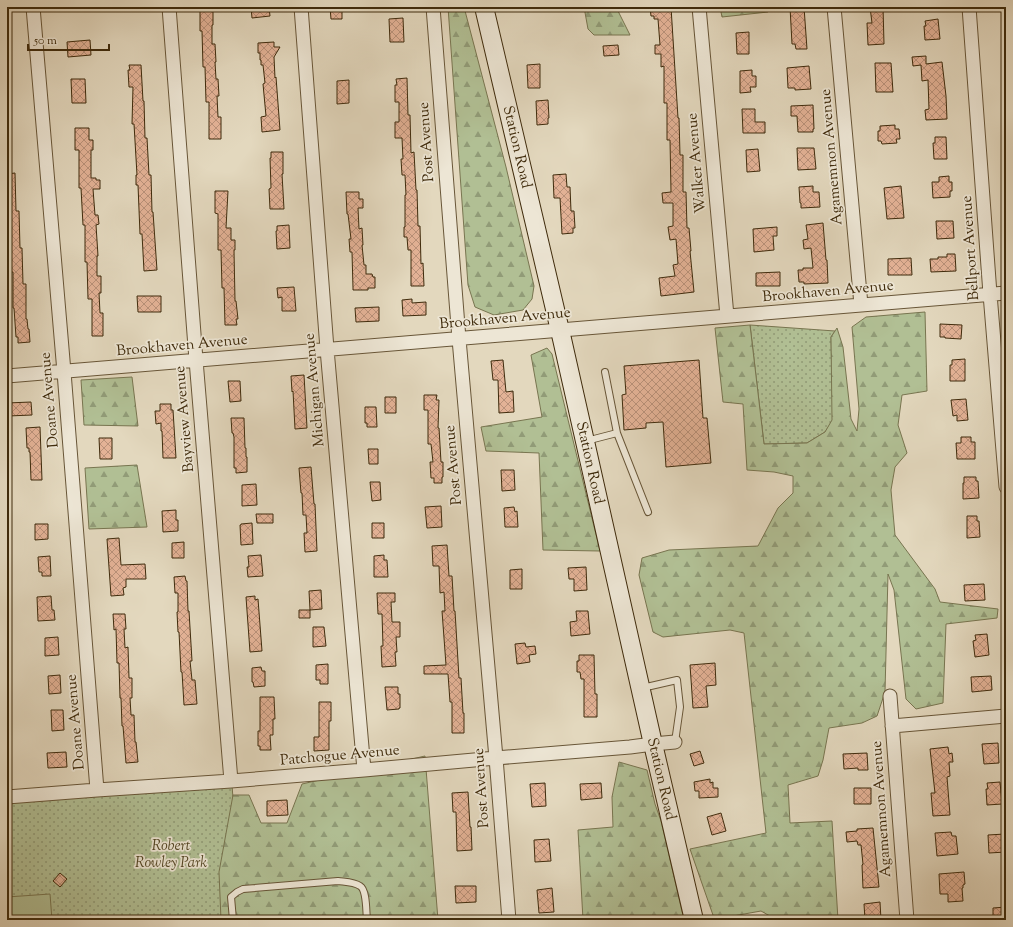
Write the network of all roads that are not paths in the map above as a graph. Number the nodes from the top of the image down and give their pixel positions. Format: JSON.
{"nodes":[{"id":1,"x":33,"y":7,"type":"edge"},
{"id":2,"x":169,"y":7,"type":"edge"},
{"id":3,"x":301,"y":7,"type":"edge"},
{"id":4,"x":433,"y":7,"type":"edge"},
{"id":5,"x":484,"y":7,"type":"edge"},
{"id":6,"x":699,"y":7,"type":"edge"},
{"id":7,"x":834,"y":7,"type":"edge"},
{"id":8,"x":969,"y":7,"type":"edge"},
{"id":9,"x":1006,"y":293,"type":"edge"},
{"id":10,"x":990,"y":294,"type":"junction"},
{"id":11,"x":861,"y":305,"type":"junction"},
{"id":12,"x":726,"y":316,"type":"junction"},
{"id":13,"x":560,"y":330,"type":"junction"},
{"id":14,"x":459,"y":338,"type":"junction"},
{"id":15,"x":327,"y":350,"type":"junction"},
{"id":16,"x":196,"y":360,"type":"junction"},
{"id":17,"x":64,"y":372,"type":"junction"},
{"id":18,"x":605,"y":372,"type":"dead end"},
{"id":19,"x":7,"y":376,"type":"edge"},
{"id":20,"x":617,"y":433,"type":"junction"},
{"id":21,"x":585,"y":442,"type":"junction"},
{"id":22,"x":1006,"y":488,"type":"edge"},
{"id":23,"x":648,"y":512,"type":"dead end"},
{"id":24,"x":640,"y":688,"type":"junction"},
{"id":25,"x":890,"y":696,"type":"dead end"},
{"id":26,"x":1006,"y":716,"type":"edge"},
{"id":27,"x":892,"y":726,"type":"junction"},
{"id":28,"x":675,"y":742,"type":"joint"},
{"id":29,"x":653,"y":744,"type":"junction"},
{"id":30,"x":496,"y":758,"type":"junction"},
{"id":31,"x":364,"y":770,"type":"junction"},
{"id":32,"x":231,"y":781,"type":"junction"},
{"id":33,"x":97,"y":790,"type":"junction"},
{"id":34,"x":7,"y":797,"type":"edge"},
{"id":35,"x":233,"y":920,"type":"edge"},
{"id":36,"x":367,"y":920,"type":"edge"},
{"id":37,"x":509,"y":920,"type":"edge"},
{"id":38,"x":694,"y":920,"type":"edge"},
{"id":39,"x":907,"y":920,"type":"edge"}],
"edges":[{"from":1,"to":17,"type":"street","name":"Doane Avenue"},
{"from":2,"to":16,"type":"street","name":"Bayview Avenue"},
{"from":3,"to":15,"type":"street","name":"Michigan Avenue"},
{"from":4,"to":14,"type":"street","name":"Post Avenue"},
{"from":5,"to":13,"type":"main road","name":"Station Road"},
{"from":6,"to":12,"type":"street","name":"Walker Avenue"},
{"from":7,"to":11,"type":"street","name":"Agamemnon Avenue"},
{"from":8,"to":10,"type":"street","name":"Bellport Avenue"},
{"from":9,"to":10,"type":"street","name":"Brookhaven Avenue"},
{"from":10,"to":11,"type":"street","name":"Brookhaven Avenue"},
{"from":10,"to":22,"type":"street","name":"Bellport Avenue"},
{"from":11,"to":12,"type":"street","name":"Brookhaven Avenue"},
{"from":12,"to":13,"type":"street","name":"Brookhaven Avenue"},
{"from":13,"to":14,"type":"street","name":"Brookhaven Avenue"},
{"from":13,"to":21,"type":"main road","name":"Station Road"},
{"from":14,"to":15,"type":"street","name":"Brookhaven Avenue"},
{"from":14,"to":30,"type":"street","name":"Post Avenue"},
{"from":15,"to":16,"type":"street","name":"Brookhaven Avenue"},
{"from":15,"to":31,"type":"street","name":"Michigan Avenue"},
{"from":16,"to":17,"type":"street","name":"Brookhaven Avenue"},
{"from":16,"to":32,"type":"street","name":"Bayview Avenue"},
{"from":17,"to":19,"type":"street","name":"Brookhaven Avenue"},
{"from":17,"to":33,"type":"street","name":"Doane Avenue"},
{"from":18,"to":20,"type":"lane"},
{"from":20,"to":21,"type":"lane"},
{"from":20,"to":23,"type":"lane"},
{"from":21,"to":24,"type":"main road","name":"Station Road"},
{"from":24,"to":28,"type":"lane"},
{"from":24,"to":29,"type":"main road","name":"Station Road"},
{"from":25,"to":27,"type":"street","name":"Agamemnon Avenue"},
{"from":26,"to":27,"type":"street"},
{"from":27,"to":39,"type":"street","name":"Agamemnon Avenue"},
{"from":28,"to":29,"type":"street","name":"Patchogue Avenue"},
{"from":29,"to":30,"type":"street","name":"Patchogue Avenue"},
{"from":29,"to":38,"type":"main road","name":"Station Road"},
{"from":30,"to":31,"type":"street","name":"Patchogue Avenue"},
{"from":30,"to":37,"type":"street","name":"Post Avenue"},
{"from":31,"to":32,"type":"street","name":"Patchogue Avenue"},
{"from":32,"to":33,"type":"street","name":"Patchogue Avenue"},
{"from":33,"to":34,"type":"street","name":"Patchogue Avenue"},
{"from":35,"to":36,"type":"lane"}]}
